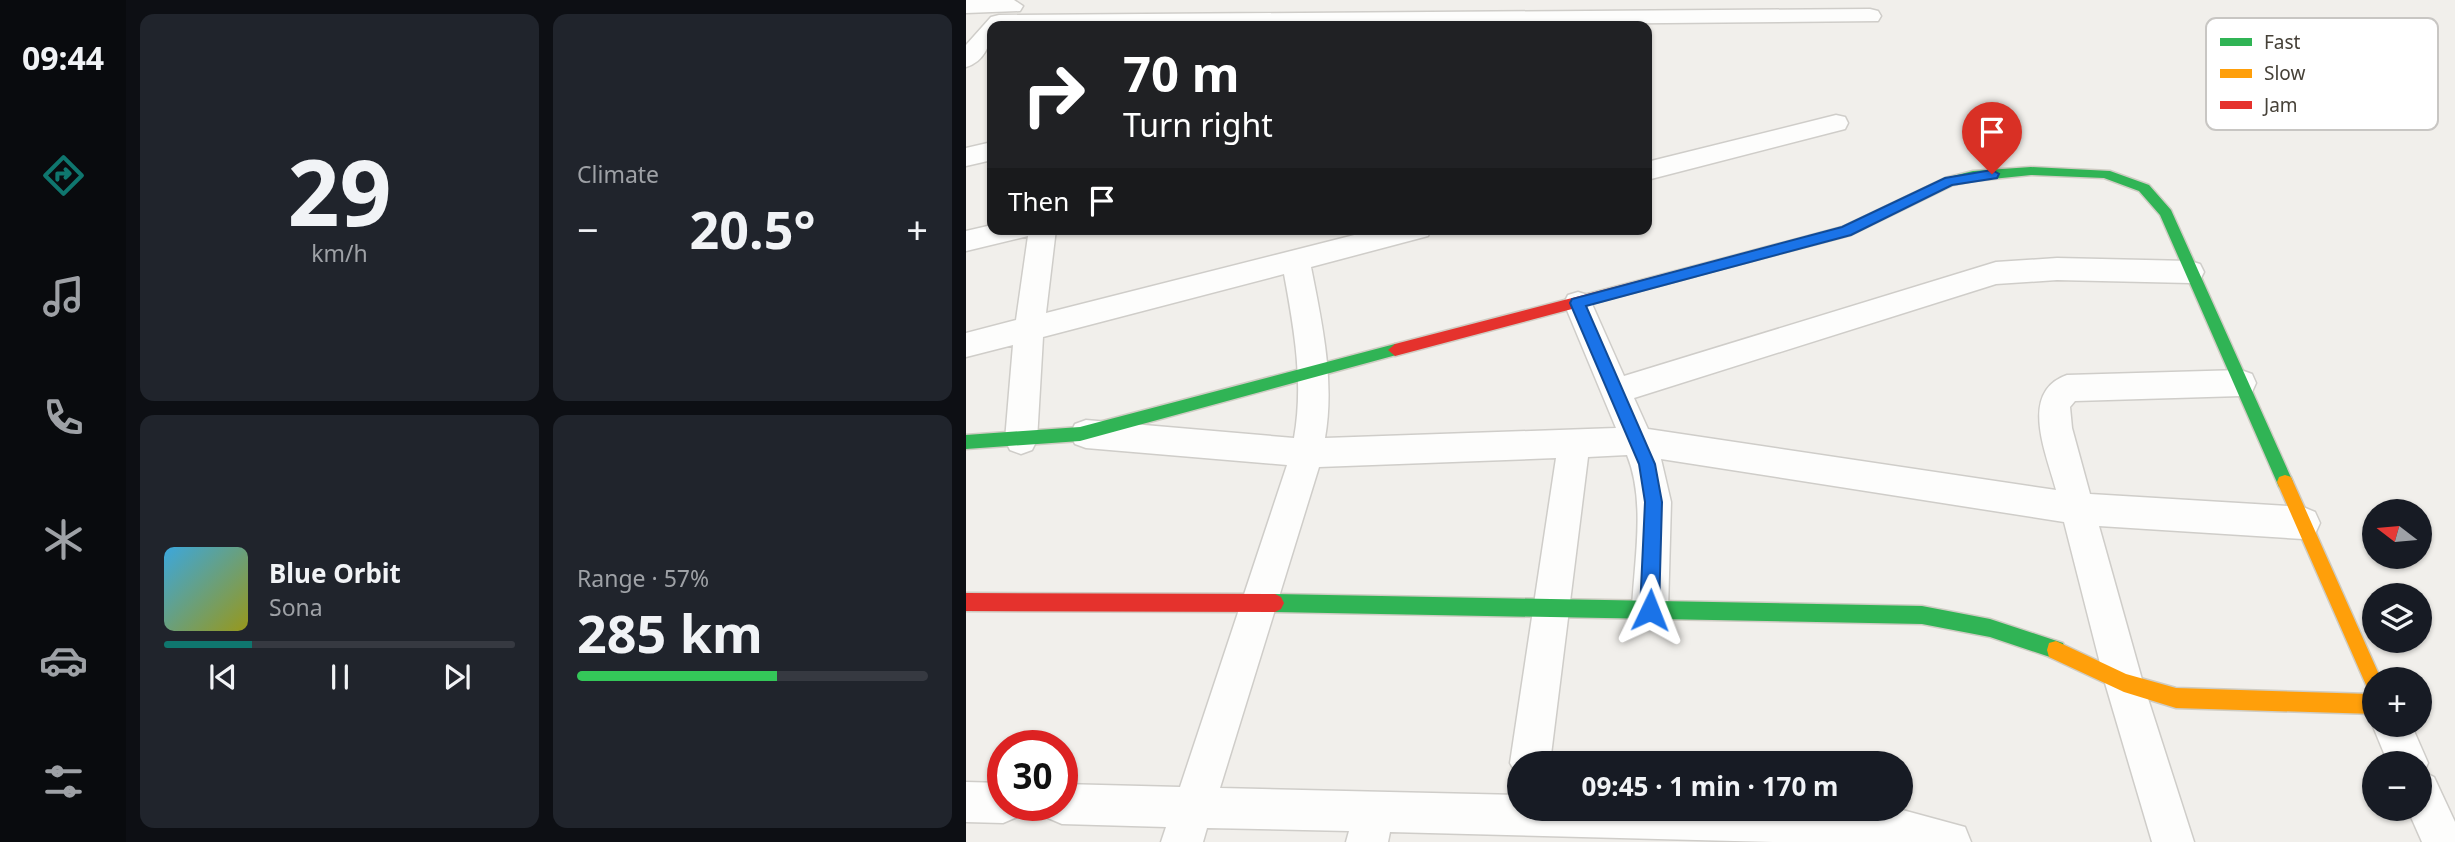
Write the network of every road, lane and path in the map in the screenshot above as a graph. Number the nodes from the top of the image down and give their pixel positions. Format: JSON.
{"nodes":[{"id":1,"x":966,"y":6,"type":"edge"},
{"id":2,"x":1350,"y":10,"type":"edge"},
{"id":3,"x":1590,"y":15,"type":"edge"},
{"id":4,"x":1870,"y":16,"type":"dead end"},
{"id":5,"x":1003,"y":17,"type":"edge"},
{"id":6,"x":1192,"y":21,"type":"edge"},
{"id":7,"x":1297,"y":21,"type":"edge"},
{"id":8,"x":987,"y":36,"type":"edge"},
{"id":9,"x":966,"y":60,"type":"edge"},
{"id":10,"x":1836,"y":123,"type":"dead end"},
{"id":11,"x":987,"y":152,"type":"edge"},
{"id":12,"x":966,"y":157,"type":"edge"},
{"id":13,"x":1652,"y":170,"type":"edge"},
{"id":14,"x":995,"y":235,"type":"edge"},
{"id":15,"x":1042,"y":235,"type":"edge"},
{"id":16,"x":1394,"y":235,"type":"edge"},
{"id":17,"x":966,"y":242,"type":"edge"},
{"id":18,"x":1296,"y":260,"type":"junction"},
{"id":19,"x":2190,"y":272,"type":"junction"},
{"id":20,"x":1578,"y":303,"type":"junction"},
{"id":21,"x":1029,"y":329,"type":"junction"},
{"id":22,"x":966,"y":345,"type":"edge"},
{"id":23,"x":1315,"y":371,"type":"junction"},
{"id":24,"x":2241,"y":383,"type":"junction"},
{"id":25,"x":1616,"y":391,"type":"junction"},
{"id":26,"x":1080,"y":434,"type":"junction"},
{"id":27,"x":1021,"y":440,"type":"junction"},
{"id":28,"x":1638,"y":441,"type":"junction"},
{"id":29,"x":966,"y":442,"type":"edge"},
{"id":30,"x":1574,"y":443,"type":"junction"},
{"id":31,"x":1307,"y":453,"type":"junction"},
{"id":32,"x":2079,"y":509,"type":"junction"},
{"id":33,"x":2303,"y":523,"type":"junction"},
{"id":34,"x":966,"y":602,"type":"edge"},
{"id":35,"x":1259,"y":603,"type":"junction"},
{"id":36,"x":1550,"y":608,"type":"junction"},
{"id":37,"x":1650,"y":610,"type":"junction"},
{"id":38,"x":2366,"y":667,"type":"edge"},
{"id":39,"x":2124,"y":683,"type":"junction"},
{"id":40,"x":2362,"y":704,"type":"edge"},
{"id":41,"x":1532,"y":751,"type":"edge"},
{"id":42,"x":966,"y":802,"type":"edge"},
{"id":43,"x":987,"y":803,"type":"edge"},
{"id":44,"x":1078,"y":807,"type":"edge"},
{"id":45,"x":2432,"y":819,"type":"edge"},
{"id":46,"x":1522,"y":822,"type":"edge"},
{"id":47,"x":1188,"y":825,"type":"edge"},
{"id":48,"x":1370,"y":827,"type":"edge"},
{"id":49,"x":1950,"y":842,"type":"edge"},
{"id":50,"x":2173,"y":842,"type":"edge"},
{"id":51,"x":2442,"y":842,"type":"edge"}],
"edges":[{"from":1,"to":5,"type":"street"},
{"from":2,"to":3,"type":"street"},
{"from":2,"to":7,"type":"street"},
{"from":3,"to":4,"type":"street"},
{"from":5,"to":6,"type":"street"},
{"from":8,"to":9,"type":"street"},
{"from":10,"to":13,"type":"street"},
{"from":11,"to":12,"type":"street"},
{"from":14,"to":17,"type":"street"},
{"from":15,"to":21,"type":"street"},
{"from":16,"to":18,"type":"street"},
{"from":18,"to":21,"type":"street"},
{"from":18,"to":23,"type":"street"},
{"from":19,"to":20,"type":"street"},
{"from":19,"to":24,"type":"street"},
{"from":19,"to":25,"type":"street"},
{"from":20,"to":23,"type":"street"},
{"from":20,"to":25,"type":"street"},
{"from":21,"to":22,"type":"street"},
{"from":21,"to":27,"type":"street"},
{"from":23,"to":26,"type":"street"},
{"from":23,"to":31,"type":"street"},
{"from":24,"to":32,"type":"street"},
{"from":24,"to":33,"type":"street"},
{"from":25,"to":28,"type":"street"},
{"from":26,"to":27,"type":"street"},
{"from":26,"to":31,"type":"street"},
{"from":27,"to":29,"type":"street"},
{"from":28,"to":30,"type":"street"},
{"from":28,"to":32,"type":"street"},
{"from":28,"to":37,"type":"street"},
{"from":30,"to":31,"type":"street"},
{"from":30,"to":36,"type":"street"},
{"from":31,"to":35,"type":"street"},
{"from":32,"to":33,"type":"street"},
{"from":32,"to":39,"type":"street"},
{"from":33,"to":38,"type":"street"},
{"from":34,"to":35,"type":"street"},
{"from":35,"to":36,"type":"street"},
{"from":35,"to":47,"type":"street"},
{"from":36,"to":37,"type":"street"},
{"from":36,"to":41,"type":"street"},
{"from":37,"to":39,"type":"street"},
{"from":39,"to":40,"type":"street"},
{"from":39,"to":50,"type":"street"},
{"from":42,"to":43,"type":"street"},
{"from":44,"to":47,"type":"street"},
{"from":45,"to":51,"type":"street"},
{"from":46,"to":48,"type":"street"},
{"from":46,"to":49,"type":"street"},
{"from":47,"to":48,"type":"street"}]}
